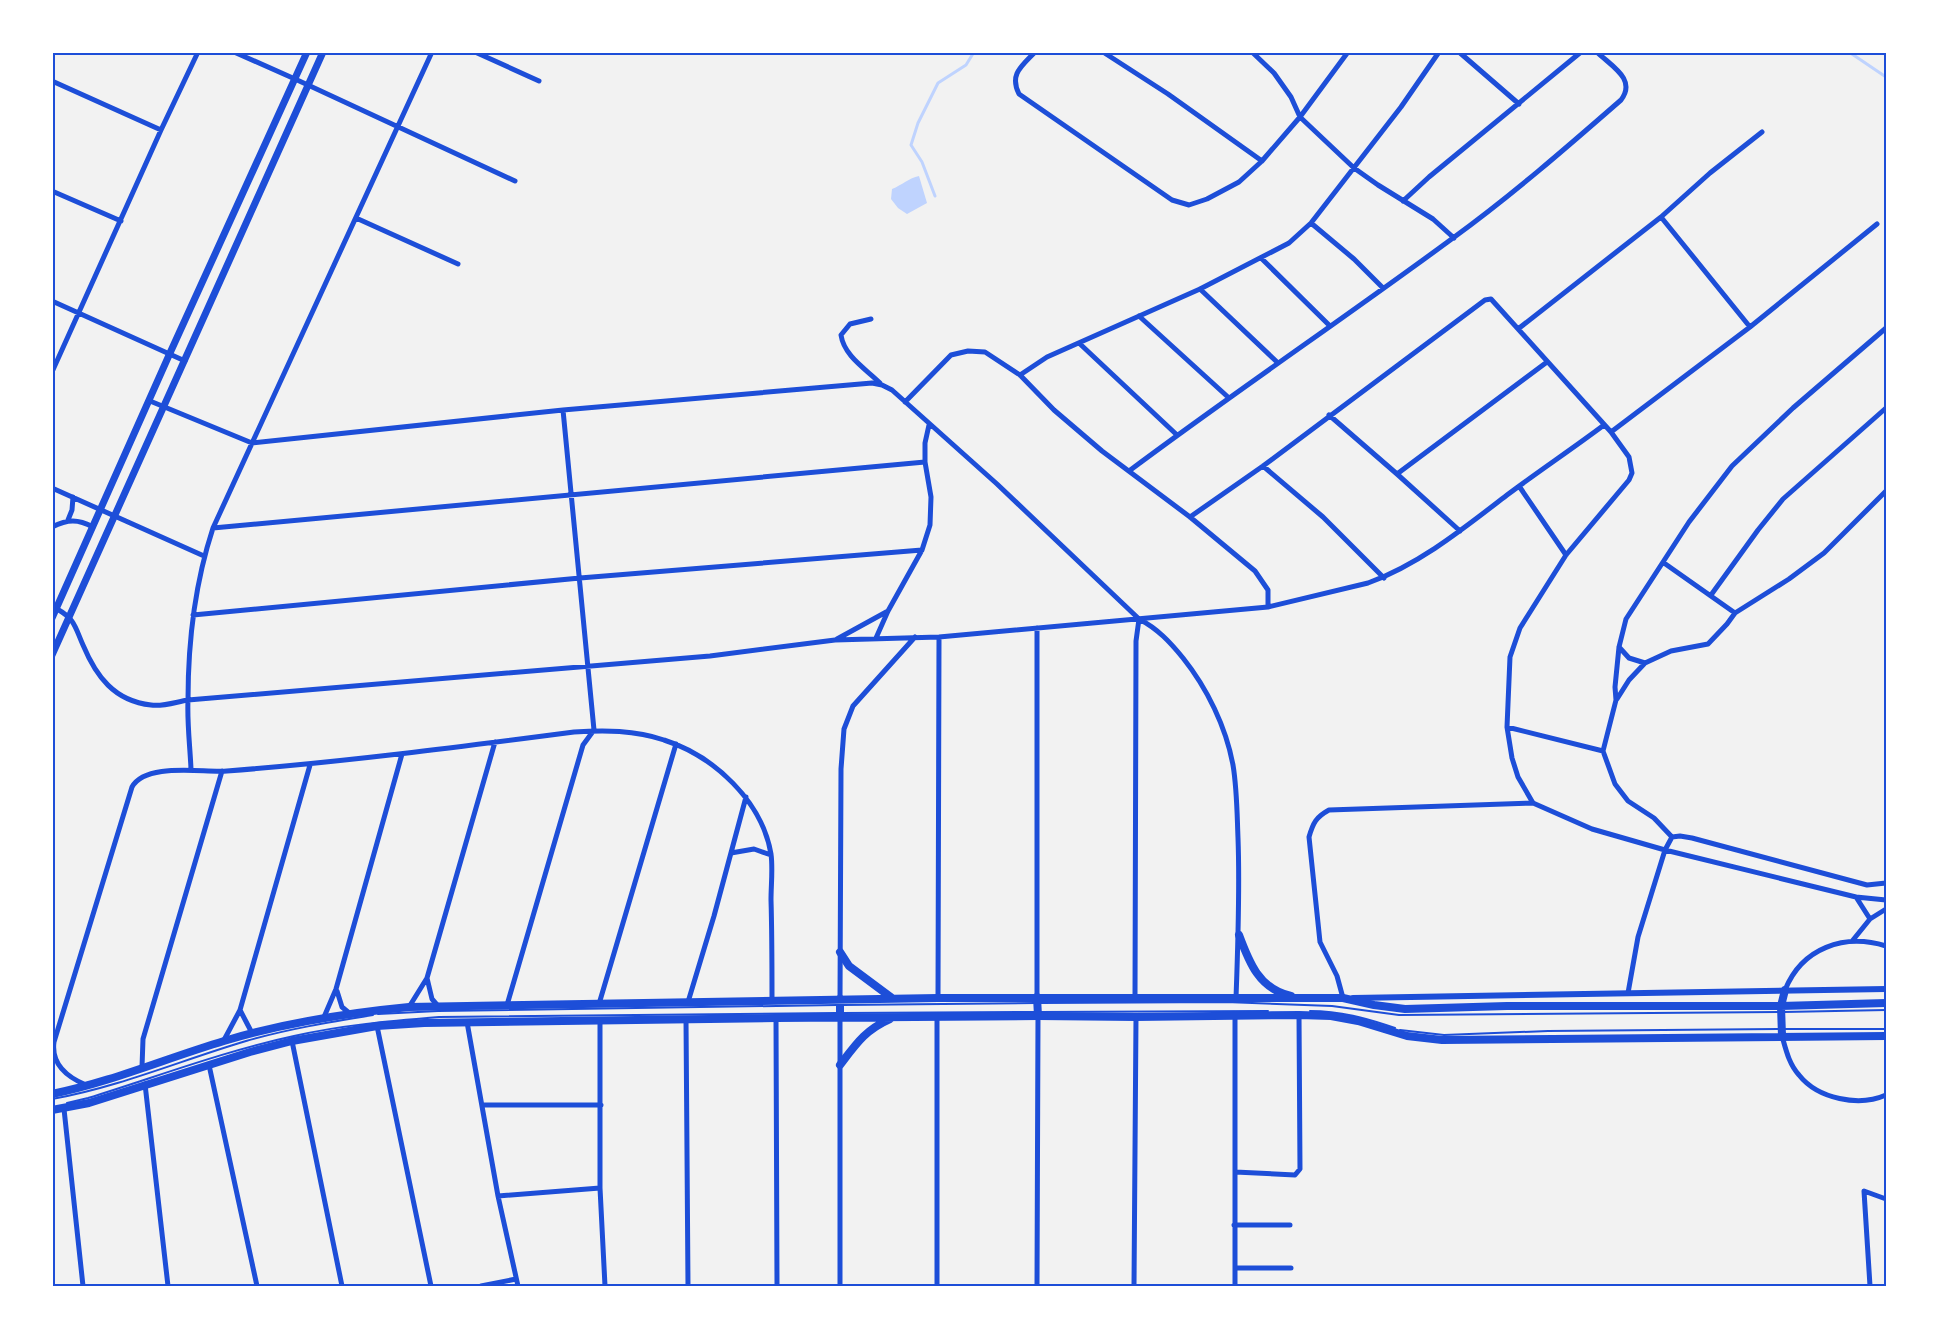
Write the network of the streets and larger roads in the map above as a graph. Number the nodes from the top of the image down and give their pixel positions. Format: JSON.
{"nodes":[{"id":1,"x":198,"y":52,"type":"edge"},
{"id":2,"x":234,"y":52,"type":"edge"},
{"id":3,"x":307,"y":52,"type":"edge"},
{"id":4,"x":323,"y":52,"type":"edge"},
{"id":5,"x":432,"y":52,"type":"edge"},
{"id":6,"x":475,"y":52,"type":"edge"},
{"id":7,"x":1035,"y":52,"type":"edge"},
{"id":8,"x":1103,"y":52,"type":"edge"},
{"id":9,"x":1252,"y":52,"type":"edge"},
{"id":10,"x":1348,"y":52,"type":"edge"},
{"id":11,"x":1439,"y":52,"type":"edge"},
{"id":12,"x":1459,"y":52,"type":"edge"},
{"id":13,"x":1581,"y":52,"type":"edge"},
{"id":14,"x":1597,"y":52,"type":"edge"},
{"id":15,"x":295,"y":79,"type":"junction"},
{"id":16,"x":52,"y":81,"type":"edge"},
{"id":17,"x":539,"y":81,"type":"dead end"},
{"id":18,"x":309,"y":86,"type":"junction"},
{"id":19,"x":1519,"y":104,"type":"junction"},
{"id":20,"x":1300,"y":117,"type":"junction"},
{"id":21,"x":398,"y":128,"type":"junction"},
{"id":22,"x":161,"y":130,"type":"junction"},
{"id":23,"x":1762,"y":132,"type":"dead end"},
{"id":24,"x":1262,"y":160,"type":"junction"},
{"id":25,"x":1354,"y":168,"type":"junction"},
{"id":26,"x":515,"y":181,"type":"dead end"},
{"id":27,"x":52,"y":191,"type":"edge"},
{"id":28,"x":1403,"y":201,"type":"junction"},
{"id":29,"x":1661,"y":217,"type":"junction"},
{"id":30,"x":356,"y":218,"type":"junction"},
{"id":31,"x":121,"y":221,"type":"junction"},
{"id":32,"x":1311,"y":223,"type":"junction"},
{"id":33,"x":1877,"y":224,"type":"dead end"},
{"id":34,"x":1454,"y":238,"type":"junction"},
{"id":35,"x":1261,"y":258,"type":"junction"},
{"id":36,"x":458,"y":264,"type":"dead end"},
{"id":37,"x":1383,"y":288,"type":"junction"},
{"id":38,"x":1200,"y":289,"type":"junction"},
{"id":39,"x":52,"y":301,"type":"edge"},
{"id":40,"x":79,"y":313,"type":"junction"},
{"id":41,"x":1139,"y":316,"type":"junction"},
{"id":42,"x":871,"y":319,"type":"dead end"},
{"id":43,"x":1330,"y":326,"type":"junction"},
{"id":44,"x":1750,"y":327,"type":"junction"},
{"id":45,"x":1887,"y":328,"type":"edge"},
{"id":46,"x":1518,"y":329,"type":"junction"},
{"id":47,"x":1079,"y":344,"type":"junction"},
{"id":48,"x":170,"y":353,"type":"junction"},
{"id":49,"x":185,"y":361,"type":"junction"},
{"id":50,"x":1547,"y":362,"type":"junction"},
{"id":51,"x":1278,"y":363,"type":"junction"},
{"id":52,"x":52,"y":372,"type":"edge"},
{"id":53,"x":1020,"y":375,"type":"junction"},
{"id":54,"x":882,"y":384,"type":"junction"},
{"id":55,"x":1229,"y":398,"type":"junction"},
{"id":56,"x":150,"y":401,"type":"junction"},
{"id":57,"x":904,"y":402,"type":"junction"},
{"id":58,"x":164,"y":406,"type":"junction"},
{"id":59,"x":1887,"y":408,"type":"edge"},
{"id":60,"x":563,"y":410,"type":"junction"},
{"id":61,"x":1329,"y":415,"type":"junction"},
{"id":62,"x":929,"y":425,"type":"junction"},
{"id":63,"x":1604,"y":425,"type":"junction"},
{"id":64,"x":1611,"y":432,"type":"junction"},
{"id":65,"x":1177,"y":435,"type":"junction"},
{"id":66,"x":252,"y":444,"type":"junction"},
{"id":67,"x":926,"y":462,"type":"junction"},
{"id":68,"x":1263,"y":466,"type":"junction"},
{"id":69,"x":1129,"y":471,"type":"junction"},
{"id":70,"x":1397,"y":474,"type":"junction"},
{"id":71,"x":1519,"y":486,"type":"junction"},
{"id":72,"x":52,"y":488,"type":"edge"},
{"id":73,"x":1887,"y":491,"type":"edge"},
{"id":74,"x":572,"y":495,"type":"junction"},
{"id":75,"x":73,"y":497,"type":"junction"},
{"id":76,"x":101,"y":508,"type":"junction"},
{"id":77,"x":114,"y":515,"type":"junction"},
{"id":78,"x":1190,"y":517,"type":"junction"},
{"id":79,"x":68,"y":520,"type":"junction"},
{"id":80,"x":52,"y":527,"type":"edge"},
{"id":81,"x":93,"y":527,"type":"junction"},
{"id":82,"x":213,"y":528,"type":"junction"},
{"id":83,"x":1460,"y":531,"type":"junction"},
{"id":84,"x":922,"y":550,"type":"junction"},
{"id":85,"x":1566,"y":555,"type":"junction"},
{"id":86,"x":204,"y":556,"type":"junction"},
{"id":87,"x":1664,"y":563,"type":"junction"},
{"id":88,"x":580,"y":578,"type":"junction"},
{"id":89,"x":1384,"y":578,"type":"junction"},
{"id":90,"x":1711,"y":595,"type":"junction"},
{"id":91,"x":1268,"y":607,"type":"junction"},
{"id":92,"x":57,"y":609,"type":"junction"},
{"id":93,"x":888,"y":611,"type":"junction"},
{"id":94,"x":1735,"y":613,"type":"junction"},
{"id":95,"x":193,"y":615,"type":"junction"},
{"id":96,"x":70,"y":617,"type":"junction"},
{"id":97,"x":52,"y":618,"type":"edge"},
{"id":98,"x":1139,"y":619,"type":"junction"},
{"id":99,"x":1037,"y":628,"type":"junction"},
{"id":100,"x":939,"y":637,"type":"junction"},
{"id":101,"x":876,"y":638,"type":"junction"},
{"id":102,"x":915,"y":638,"type":"junction"},
{"id":103,"x":835,"y":640,"type":"junction"},
{"id":104,"x":1620,"y":646,"type":"junction"},
{"id":105,"x":52,"y":655,"type":"edge"},
{"id":106,"x":1645,"y":663,"type":"junction"},
{"id":107,"x":589,"y":667,"type":"junction"},
{"id":108,"x":188,"y":700,"type":"junction"},
{"id":109,"x":1616,"y":700,"type":"junction"},
{"id":110,"x":1507,"y":727,"type":"junction"},
{"id":111,"x":594,"y":730,"type":"junction"},
{"id":112,"x":495,"y":742,"type":"junction"},
{"id":113,"x":676,"y":744,"type":"junction"},
{"id":114,"x":1604,"y":751,"type":"junction"},
{"id":115,"x":402,"y":754,"type":"junction"},
{"id":116,"x":310,"y":765,"type":"junction"},
{"id":117,"x":191,"y":769,"type":"junction"},
{"id":118,"x":222,"y":771,"type":"junction"},
{"id":119,"x":746,"y":797,"type":"junction"},
{"id":120,"x":1533,"y":803,"type":"junction"},
{"id":121,"x":1672,"y":837,"type":"junction"},
{"id":122,"x":1665,"y":850,"type":"junction"},
{"id":123,"x":731,"y":854,"type":"junction"},
{"id":124,"x":771,"y":855,"type":"junction"},
{"id":125,"x":1887,"y":883,"type":"edge"},
{"id":126,"x":1856,"y":897,"type":"junction"},
{"id":127,"x":1887,"y":900,"type":"edge"},
{"id":128,"x":1887,"y":909,"type":"edge"},
{"id":129,"x":1870,"y":919,"type":"junction"},
{"id":130,"x":1239,"y":935,"type":"junction"},
{"id":131,"x":1853,"y":940,"type":"junction"},
{"id":132,"x":1887,"y":945,"type":"edge"},
{"id":133,"x":840,"y":952,"type":"junction"},
{"id":134,"x":427,"y":978,"type":"junction"},
{"id":135,"x":1887,"y":988,"type":"edge"},
{"id":136,"x":336,"y":989,"type":"junction"},
{"id":137,"x":1785,"y":990,"type":"junction"},
{"id":138,"x":1628,"y":993,"type":"junction"},
{"id":139,"x":893,"y":998,"type":"junction"},
{"id":140,"x":938,"y":998,"type":"junction"},
{"id":141,"x":1343,"y":998,"type":"junction"},
{"id":142,"x":1136,"y":999,"type":"junction"},
{"id":143,"x":1303,"y":999,"type":"junction"},
{"id":144,"x":688,"y":1002,"type":"junction"},
{"id":145,"x":1887,"y":1003,"type":"edge"},
{"id":146,"x":599,"y":1004,"type":"junction"},
{"id":147,"x":507,"y":1005,"type":"junction"},
{"id":148,"x":438,"y":1006,"type":"junction"},
{"id":149,"x":409,"y":1007,"type":"junction"},
{"id":150,"x":1037,"y":1007,"type":"junction"},
{"id":151,"x":1235,"y":1007,"type":"junction"},
{"id":152,"x":775,"y":1009,"type":"junction"},
{"id":153,"x":840,"y":1009,"type":"junction"},
{"id":154,"x":1781,"y":1009,"type":"junction"},
{"id":155,"x":240,"y":1010,"type":"junction"},
{"id":156,"x":348,"y":1012,"type":"junction"},
{"id":157,"x":465,"y":1014,"type":"junction"},
{"id":158,"x":1299,"y":1015,"type":"junction"},
{"id":159,"x":324,"y":1017,"type":"junction"},
{"id":160,"x":937,"y":1017,"type":"junction"},
{"id":161,"x":1136,"y":1017,"type":"junction"},
{"id":162,"x":893,"y":1018,"type":"junction"},
{"id":163,"x":686,"y":1019,"type":"junction"},
{"id":164,"x":600,"y":1021,"type":"junction"},
{"id":165,"x":377,"y":1026,"type":"junction"},
{"id":166,"x":1782,"y":1032,"type":"junction"},
{"id":167,"x":252,"y":1033,"type":"junction"},
{"id":168,"x":1887,"y":1036,"type":"edge"},
{"id":169,"x":223,"y":1041,"type":"junction"},
{"id":170,"x":292,"y":1041,"type":"junction"},
{"id":171,"x":209,"y":1065,"type":"junction"},
{"id":172,"x":840,"y":1065,"type":"junction"},
{"id":173,"x":144,"y":1076,"type":"junction"},
{"id":174,"x":86,"y":1085,"type":"junction"},
{"id":175,"x":52,"y":1094,"type":"edge"},
{"id":176,"x":1887,"y":1095,"type":"edge"},
{"id":177,"x":482,"y":1105,"type":"junction"},
{"id":178,"x":601,"y":1105,"type":"junction"},
{"id":179,"x":64,"y":1108,"type":"junction"},
{"id":180,"x":52,"y":1110,"type":"edge"},
{"id":181,"x":1235,"y":1172,"type":"junction"},
{"id":182,"x":600,"y":1188,"type":"junction"},
{"id":183,"x":498,"y":1196,"type":"junction"},
{"id":184,"x":1887,"y":1199,"type":"edge"},
{"id":185,"x":1234,"y":1225,"type":"junction"},
{"id":186,"x":1290,"y":1225,"type":"dead end"},
{"id":187,"x":1235,"y":1268,"type":"junction"},
{"id":188,"x":1291,"y":1268,"type":"dead end"},
{"id":189,"x":516,"y":1279,"type":"junction"},
{"id":190,"x":83,"y":1287,"type":"edge"},
{"id":191,"x":168,"y":1287,"type":"edge"},
{"id":192,"x":257,"y":1287,"type":"edge"},
{"id":193,"x":342,"y":1287,"type":"edge"},
{"id":194,"x":431,"y":1287,"type":"edge"},
{"id":195,"x":481,"y":1287,"type":"edge"},
{"id":196,"x":518,"y":1287,"type":"edge"},
{"id":197,"x":605,"y":1287,"type":"edge"},
{"id":198,"x":688,"y":1287,"type":"edge"},
{"id":199,"x":777,"y":1287,"type":"edge"},
{"id":200,"x":840,"y":1287,"type":"edge"},
{"id":201,"x":937,"y":1287,"type":"edge"},
{"id":202,"x":1037,"y":1287,"type":"edge"},
{"id":203,"x":1134,"y":1287,"type":"edge"},
{"id":204,"x":1235,"y":1287,"type":"edge"},
{"id":205,"x":1870,"y":1287,"type":"edge"}],
"edges":[{"from":1,"to":22,"type":"street"},
{"from":2,"to":15,"type":"street"},
{"from":3,"to":15,"type":"main road"},
{"from":4,"to":18,"type":"main road"},
{"from":5,"to":21,"type":"street"},
{"from":6,"to":17,"type":"street"},
{"from":7,"to":24,"type":"street"},
{"from":8,"to":24,"type":"street"},
{"from":9,"to":20,"type":"street"},
{"from":10,"to":20,"type":"street"},
{"from":11,"to":25,"type":"street"},
{"from":12,"to":19,"type":"street"},
{"from":13,"to":19,"type":"street"},
{"from":14,"to":34,"type":"street"},
{"from":15,"to":18,"type":"street"},
{"from":15,"to":48,"type":"main road"},
{"from":16,"to":22,"type":"street"},
{"from":18,"to":21,"type":"street"},
{"from":18,"to":49,"type":"main road"},
{"from":19,"to":28,"type":"street"},
{"from":20,"to":24,"type":"street"},
{"from":20,"to":25,"type":"street"},
{"from":21,"to":26,"type":"street"},
{"from":21,"to":30,"type":"street"},
{"from":22,"to":31,"type":"street"},
{"from":23,"to":29,"type":"street"},
{"from":25,"to":28,"type":"street"},
{"from":25,"to":32,"type":"street"},
{"from":27,"to":31,"type":"street"},
{"from":28,"to":34,"type":"street"},
{"from":29,"to":44,"type":"street"},
{"from":29,"to":46,"type":"street"},
{"from":30,"to":36,"type":"street"},
{"from":30,"to":66,"type":"street"},
{"from":31,"to":40,"type":"street"},
{"from":32,"to":35,"type":"street"},
{"from":32,"to":37,"type":"street"},
{"from":33,"to":44,"type":"street"},
{"from":34,"to":37,"type":"street"},
{"from":35,"to":38,"type":"street"},
{"from":35,"to":43,"type":"street"},
{"from":37,"to":43,"type":"street"},
{"from":38,"to":41,"type":"street"},
{"from":38,"to":51,"type":"street"},
{"from":39,"to":40,"type":"street"},
{"from":40,"to":48,"type":"street"},
{"from":40,"to":52,"type":"street"},
{"from":41,"to":47,"type":"street"},
{"from":41,"to":55,"type":"street"},
{"from":42,"to":54,"type":"street"},
{"from":43,"to":51,"type":"street"},
{"from":44,"to":64,"type":"street"},
{"from":45,"to":87,"type":"street"},
{"from":46,"to":50,"type":"street"},
{"from":46,"to":61,"type":"street"},
{"from":47,"to":53,"type":"street"},
{"from":47,"to":65,"type":"street"},
{"from":48,"to":49,"type":"street"},
{"from":48,"to":56,"type":"main road"},
{"from":49,"to":58,"type":"main road"},
{"from":50,"to":63,"type":"street"},
{"from":50,"to":70,"type":"street"},
{"from":51,"to":55,"type":"street"},
{"from":53,"to":57,"type":"street"},
{"from":53,"to":69,"type":"street"},
{"from":54,"to":57,"type":"street"},
{"from":54,"to":60,"type":"street"},
{"from":55,"to":65,"type":"street"},
{"from":56,"to":58,"type":"street"},
{"from":56,"to":76,"type":"main road"},
{"from":57,"to":62,"type":"street"},
{"from":58,"to":66,"type":"street"},
{"from":58,"to":77,"type":"main road"},
{"from":59,"to":90,"type":"street"},
{"from":60,"to":66,"type":"street"},
{"from":60,"to":74,"type":"street"},
{"from":61,"to":68,"type":"street"},
{"from":61,"to":70,"type":"street"},
{"from":62,"to":67,"type":"street"},
{"from":62,"to":98,"type":"street"},
{"from":63,"to":64,"type":"street"},
{"from":63,"to":71,"type":"street"},
{"from":64,"to":85,"type":"street"},
{"from":65,"to":69,"type":"street"},
{"from":66,"to":82,"type":"street"},
{"from":67,"to":74,"type":"street"},
{"from":67,"to":84,"type":"street"},
{"from":68,"to":78,"type":"street"},
{"from":68,"to":89,"type":"street"},
{"from":69,"to":78,"type":"street"},
{"from":70,"to":83,"type":"street"},
{"from":71,"to":83,"type":"street"},
{"from":71,"to":85,"type":"street"},
{"from":72,"to":75,"type":"street"},
{"from":73,"to":94,"type":"street"},
{"from":74,"to":82,"type":"street"},
{"from":74,"to":88,"type":"street"},
{"from":75,"to":76,"type":"street"},
{"from":75,"to":79,"type":"street"},
{"from":76,"to":77,"type":"street"},
{"from":76,"to":81,"type":"main road"},
{"from":77,"to":86,"type":"street"},
{"from":77,"to":96,"type":"main road"},
{"from":78,"to":91,"type":"street"},
{"from":79,"to":80,"type":"street"},
{"from":79,"to":81,"type":"street"},
{"from":81,"to":92,"type":"main road"},
{"from":82,"to":86,"type":"street"},
{"from":83,"to":89,"type":"street"},
{"from":84,"to":88,"type":"street"},
{"from":84,"to":93,"type":"street"},
{"from":85,"to":110,"type":"street"},
{"from":86,"to":95,"type":"street"},
{"from":87,"to":90,"type":"street"},
{"from":87,"to":104,"type":"street"},
{"from":88,"to":95,"type":"street"},
{"from":88,"to":107,"type":"street"},
{"from":89,"to":91,"type":"street"},
{"from":90,"to":94,"type":"street"},
{"from":91,"to":98,"type":"street"},
{"from":92,"to":96,"type":"street"},
{"from":92,"to":97,"type":"main road"},
{"from":93,"to":101,"type":"street"},
{"from":93,"to":103,"type":"street"},
{"from":94,"to":106,"type":"street"},
{"from":95,"to":108,"type":"street"},
{"from":96,"to":105,"type":"main road"},
{"from":96,"to":108,"type":"street"},
{"from":98,"to":99,"type":"street"},
{"from":98,"to":130,"type":"street"},
{"from":98,"to":142,"type":"street"},
{"from":99,"to":100,"type":"street"},
{"from":99,"to":150,"type":"street"},
{"from":100,"to":102,"type":"street"},
{"from":100,"to":140,"type":"street"},
{"from":101,"to":102,"type":"street"},
{"from":101,"to":103,"type":"street"},
{"from":102,"to":133,"type":"street"},
{"from":103,"to":107,"type":"street"},
{"from":104,"to":106,"type":"street"},
{"from":104,"to":109,"type":"street"},
{"from":106,"to":109,"type":"street"},
{"from":107,"to":108,"type":"street"},
{"from":107,"to":111,"type":"street"},
{"from":108,"to":117,"type":"street"},
{"from":109,"to":114,"type":"street"},
{"from":110,"to":114,"type":"street"},
{"from":110,"to":120,"type":"street"},
{"from":111,"to":112,"type":"street"},
{"from":111,"to":113,"type":"street"},
{"from":111,"to":147,"type":"street"},
{"from":112,"to":115,"type":"street"},
{"from":112,"to":134,"type":"street"},
{"from":113,"to":119,"type":"street"},
{"from":113,"to":146,"type":"street"},
{"from":114,"to":121,"type":"street"},
{"from":115,"to":116,"type":"street"},
{"from":115,"to":136,"type":"street"},
{"from":116,"to":118,"type":"street"},
{"from":116,"to":155,"type":"street"},
{"from":117,"to":118,"type":"street"},
{"from":117,"to":174,"type":"street"},
{"from":118,"to":173,"type":"street"},
{"from":119,"to":123,"type":"street"},
{"from":119,"to":124,"type":"street"},
{"from":120,"to":122,"type":"street"},
{"from":120,"to":141,"type":"street"},
{"from":121,"to":122,"type":"street"},
{"from":121,"to":125,"type":"street"},
{"from":122,"to":126,"type":"street"},
{"from":122,"to":138,"type":"street"},
{"from":123,"to":124,"type":"street"},
{"from":123,"to":144,"type":"street"},
{"from":124,"to":152,"type":"street"},
{"from":126,"to":127,"type":"street"},
{"from":126,"to":129,"type":"street"},
{"from":128,"to":129,"type":"street"},
{"from":129,"to":131,"type":"street"},
{"from":130,"to":143,"type":"main road"},
{"from":130,"to":151,"type":"street"},
{"from":131,"to":132,"type":"street"},
{"from":131,"to":137,"type":"street"},
{"from":133,"to":139,"type":"main road"},
{"from":133,"to":153,"type":"street"},
{"from":134,"to":148,"type":"street"},
{"from":134,"to":149,"type":"street"},
{"from":135,"to":137,"type":"street"},
{"from":136,"to":156,"type":"street"},
{"from":136,"to":159,"type":"street"},
{"from":137,"to":138,"type":"street"},
{"from":137,"to":154,"type":"main road"},
{"from":138,"to":141,"type":"street"},
{"from":139,"to":140,"type":"main road"},
{"from":139,"to":153,"type":"main road"},
{"from":140,"to":150,"type":"main road"},
{"from":141,"to":143,"type":"main road"},
{"from":141,"to":154,"type":"main road"},
{"from":142,"to":150,"type":"main road"},
{"from":142,"to":151,"type":"main road"},
{"from":143,"to":151,"type":"main road"},
{"from":144,"to":146,"type":"main road"},
{"from":144,"to":152,"type":"main road"},
{"from":145,"to":154,"type":"main road"},
{"from":146,"to":147,"type":"main road"},
{"from":147,"to":157,"type":"main road"},
{"from":148,"to":149,"type":"main road"},
{"from":148,"to":157,"type":"main road"},
{"from":149,"to":156,"type":"main road"},
{"from":150,"to":160,"type":"main road"},
{"from":150,"to":161,"type":"main road"},
{"from":150,"to":202,"type":"street"},
{"from":151,"to":158,"type":"main road"},
{"from":151,"to":161,"type":"main road"},
{"from":151,"to":181,"type":"street"},
{"from":152,"to":153,"type":"main road"},
{"from":152,"to":153,"type":"main road"},
{"from":152,"to":163,"type":"main road"},
{"from":152,"to":199,"type":"street"},
{"from":153,"to":162,"type":"main road"},
{"from":153,"to":172,"type":"street"},
{"from":154,"to":166,"type":"main road"},
{"from":155,"to":167,"type":"street"},
{"from":155,"to":169,"type":"street"},
{"from":156,"to":159,"type":"main road"},
{"from":157,"to":164,"type":"main road"},
{"from":157,"to":165,"type":"main road"},
{"from":157,"to":177,"type":"street"},
{"from":158,"to":166,"type":"main road"},
{"from":158,"to":181,"type":"street"},
{"from":159,"to":167,"type":"main road"},
{"from":160,"to":162,"type":"main road"},
{"from":160,"to":201,"type":"street"},
{"from":161,"to":203,"type":"street"},
{"from":162,"to":172,"type":"main road"},
{"from":163,"to":164,"type":"main road"},
{"from":163,"to":198,"type":"street"},
{"from":164,"to":178,"type":"street"},
{"from":165,"to":170,"type":"main road"},
{"from":165,"to":194,"type":"street"},
{"from":166,"to":168,"type":"main road"},
{"from":166,"to":176,"type":"street"},
{"from":167,"to":169,"type":"main road"},
{"from":169,"to":173,"type":"main road"},
{"from":170,"to":171,"type":"main road"},
{"from":170,"to":193,"type":"street"},
{"from":171,"to":173,"type":"main road"},
{"from":171,"to":192,"type":"street"},
{"from":172,"to":200,"type":"street"},
{"from":173,"to":174,"type":"main road"},
{"from":173,"to":179,"type":"main road"},
{"from":173,"to":191,"type":"street"},
{"from":174,"to":175,"type":"main road"},
{"from":177,"to":178,"type":"street"},
{"from":177,"to":183,"type":"street"},
{"from":178,"to":182,"type":"street"},
{"from":179,"to":180,"type":"main road"},
{"from":179,"to":190,"type":"street"},
{"from":181,"to":185,"type":"street"},
{"from":182,"to":183,"type":"street"},
{"from":182,"to":197,"type":"street"},
{"from":183,"to":189,"type":"street"},
{"from":184,"to":205,"type":"street"},
{"from":185,"to":186,"type":"street"},
{"from":185,"to":187,"type":"street"},
{"from":187,"to":188,"type":"street"},
{"from":187,"to":204,"type":"street"},
{"from":189,"to":195,"type":"street"},
{"from":189,"to":196,"type":"street"}]}
